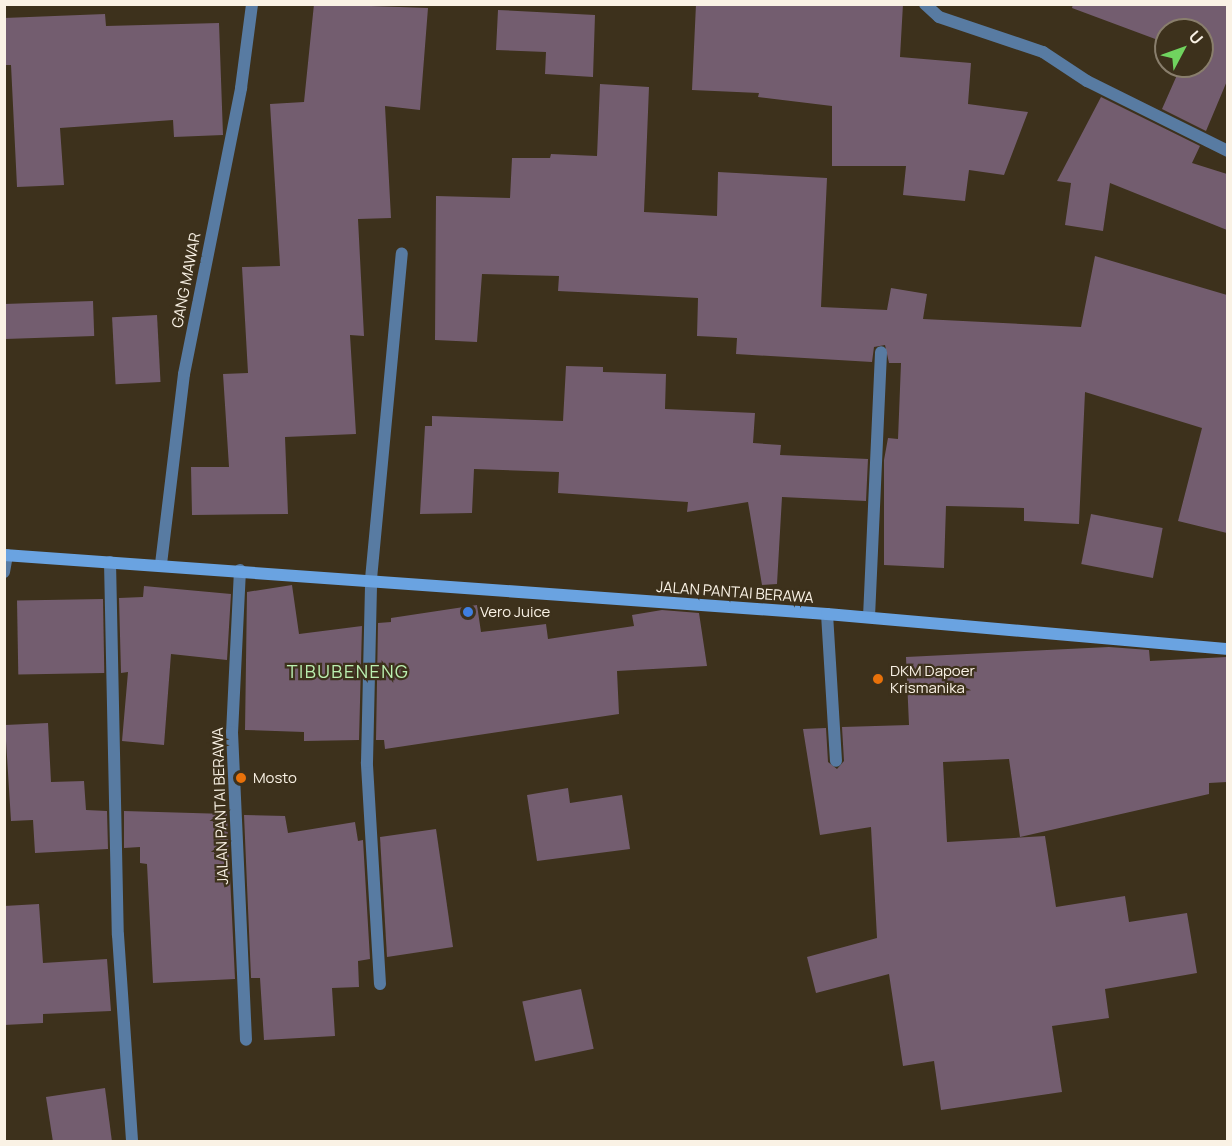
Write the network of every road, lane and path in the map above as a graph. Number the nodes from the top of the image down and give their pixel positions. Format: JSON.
{"nodes":[{"id":1,"x":252,"y":4,"type":"edge"},
{"id":2,"x":925,"y":4,"type":"edge"},
{"id":3,"x":1227,"y":151,"type":"edge"},
{"id":4,"x":402,"y":253,"type":"dead end"},
{"id":5,"x":881,"y":352,"type":"dead end"},
{"id":6,"x":6,"y":555,"type":"edge"},
{"id":7,"x":110,"y":562,"type":"junction"},
{"id":8,"x":161,"y":564,"type":"junction"},
{"id":9,"x":240,"y":570,"type":"junction"},
{"id":10,"x":4,"y":572,"type":"edge"},
{"id":11,"x":370,"y":579,"type":"junction"},
{"id":12,"x":827,"y":614,"type":"junction"},
{"id":13,"x":869,"y":617,"type":"junction"},
{"id":14,"x":1227,"y":649,"type":"edge"},
{"id":15,"x":836,"y":761,"type":"dead end"},
{"id":16,"x":380,"y":984,"type":"dead end"},
{"id":17,"x":246,"y":1040,"type":"dead end"},
{"id":18,"x":132,"y":1142,"type":"edge"}],
"edges":[{"from":1,"to":8,"type":"street","name":"GANG MAWAR"},
{"from":2,"to":3,"type":"street"},
{"from":4,"to":11,"type":"street"},
{"from":5,"to":13,"type":"street"},
{"from":6,"to":7,"type":"street","name":"JALAN PANTAI BERAWA"},
{"from":6,"to":10,"type":"street"},
{"from":7,"to":8,"type":"street","name":"JALAN PANTAI BERAWA"},
{"from":7,"to":18,"type":"street"},
{"from":8,"to":9,"type":"street","name":"JALAN PANTAI BERAWA"},
{"from":9,"to":11,"type":"street","name":"JALAN PANTAI BERAWA"},
{"from":9,"to":17,"type":"street","name":"JALAN PANTAI BERAWA"},
{"from":11,"to":12,"type":"street","name":"JALAN PANTAI BERAWA"},
{"from":11,"to":16,"type":"street"},
{"from":12,"to":13,"type":"street","name":"JALAN PANTAI BERAWA"},
{"from":12,"to":15,"type":"street"},
{"from":13,"to":14,"type":"street","name":"JALAN PANTAI BERAWA"}]}
